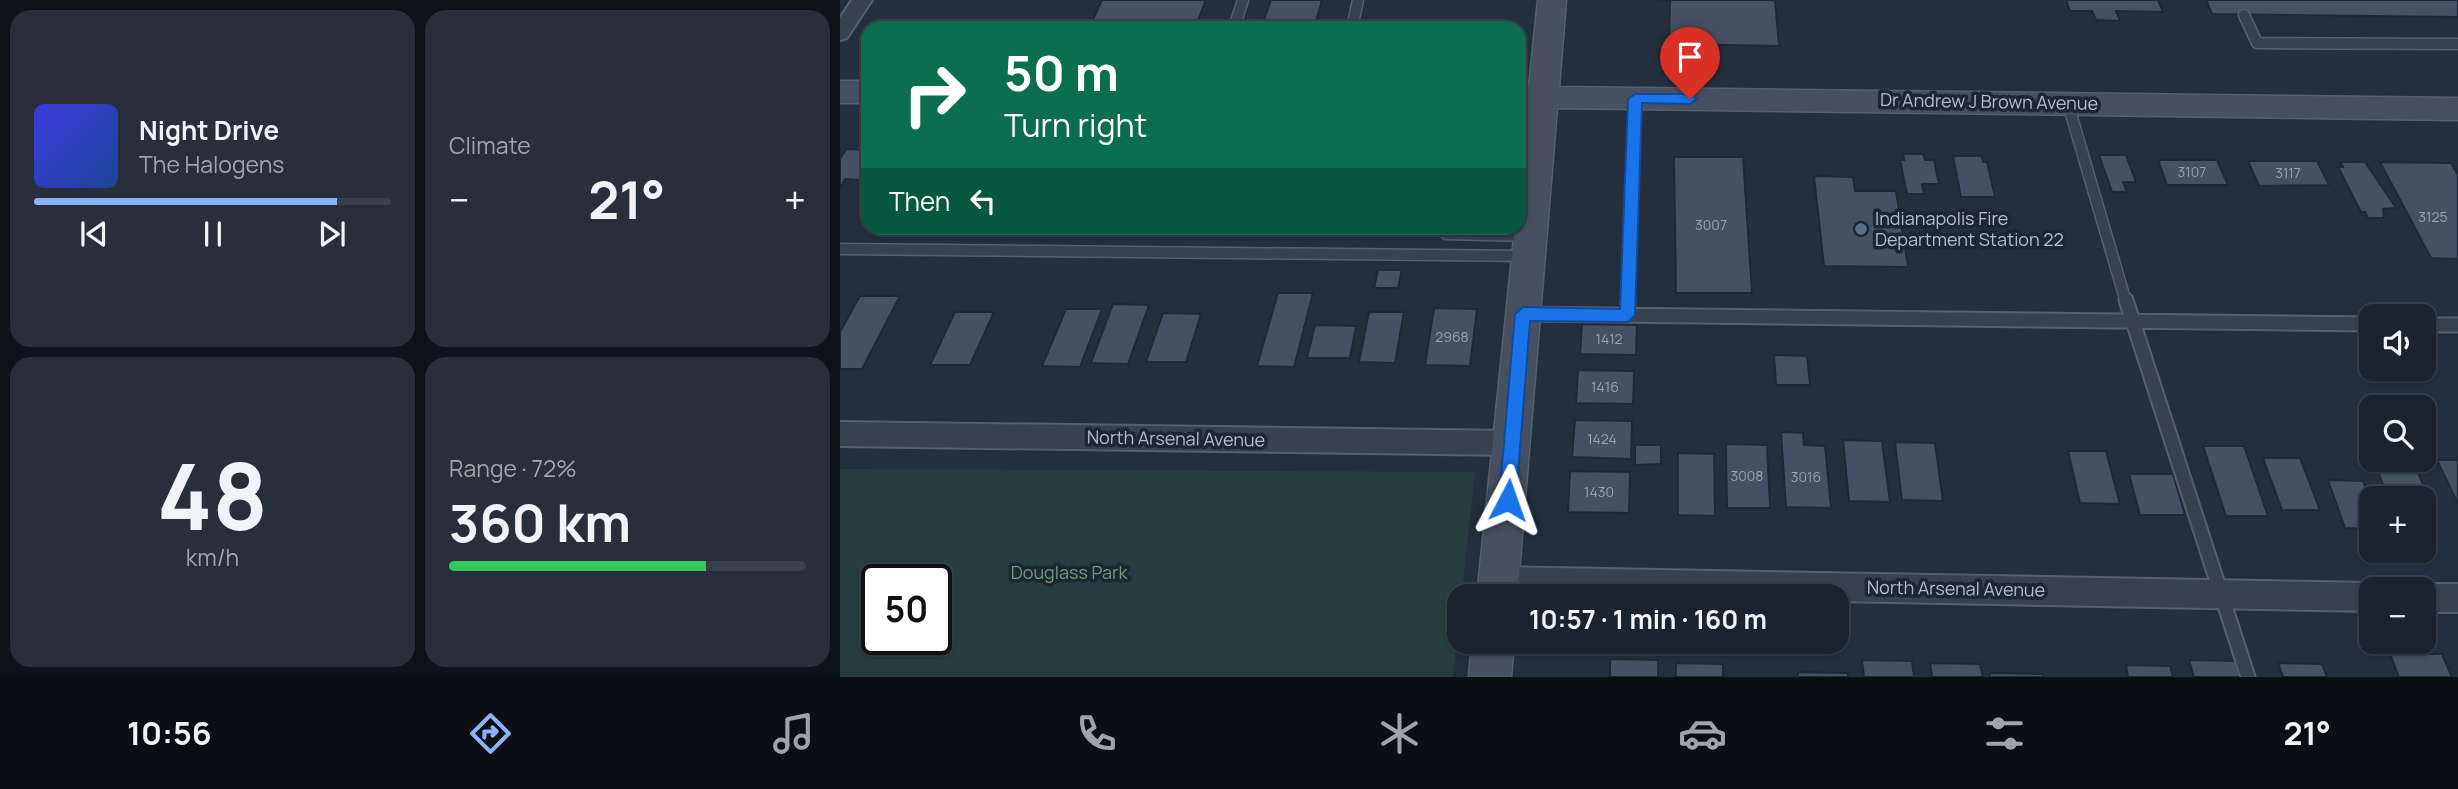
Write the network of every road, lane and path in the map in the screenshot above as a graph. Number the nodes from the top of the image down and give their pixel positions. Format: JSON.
{"nodes":[{"id":1,"x":862,"y":0,"type":"edge"},
{"id":2,"x":1243,"y":0,"type":"edge"},
{"id":3,"x":1358,"y":0,"type":"edge"},
{"id":4,"x":1552,"y":0,"type":"edge"},
{"id":5,"x":2244,"y":15,"type":"dead end"},
{"id":6,"x":1236,"y":21,"type":"edge"},
{"id":7,"x":1354,"y":21,"type":"edge"},
{"id":8,"x":840,"y":33,"type":"edge"},
{"id":9,"x":2458,"y":44,"type":"edge"},
{"id":10,"x":840,"y":92,"type":"edge"},
{"id":11,"x":861,"y":92,"type":"edge"},
{"id":12,"x":1531,"y":97,"type":"edge"},
{"id":13,"x":1635,"y":99,"type":"junction"},
{"id":14,"x":2068,"y":104,"type":"junction"},
{"id":15,"x":2458,"y":109,"type":"edge"},
{"id":16,"x":1528,"y":171,"type":"edge"},
{"id":17,"x":1453,"y":235,"type":"edge"},
{"id":18,"x":1529,"y":246,"type":"junction"},
{"id":19,"x":840,"y":249,"type":"edge"},
{"id":20,"x":1523,"y":314,"type":"junction"},
{"id":21,"x":1628,"y":315,"type":"junction"},
{"id":22,"x":2132,"y":321,"type":"junction"},
{"id":23,"x":2359,"y":324,"type":"edge"},
{"id":24,"x":2436,"y":325,"type":"edge"},
{"id":25,"x":2458,"y":325,"type":"edge"},
{"id":26,"x":840,"y":434,"type":"edge"},
{"id":27,"x":1512,"y":443,"type":"junction"},
{"id":28,"x":1498,"y":584,"type":"edge"},
{"id":29,"x":1849,"y":591,"type":"edge"},
{"id":30,"x":2222,"y":594,"type":"junction"},
{"id":31,"x":2359,"y":597,"type":"edge"},
{"id":32,"x":2436,"y":597,"type":"edge"},
{"id":33,"x":2458,"y":598,"type":"edge"},
{"id":34,"x":1492,"y":654,"type":"edge"},
{"id":35,"x":1490,"y":677,"type":"edge"},
{"id":36,"x":2248,"y":677,"type":"edge"}],
"edges":[{"from":1,"to":8,"type":"street"},
{"from":2,"to":6,"type":"lane"},
{"from":3,"to":7,"type":"lane"},
{"from":4,"to":12,"type":"main road"},
{"from":5,"to":9,"type":"lane"},
{"from":10,"to":11,"type":"main road"},
{"from":12,"to":13,"type":"main road","name":"Dr Andrew J Brown Avenue"},
{"from":12,"to":16,"type":"main road"},
{"from":13,"to":14,"type":"main road","name":"Dr Andrew J Brown Avenue"},
{"from":13,"to":21,"type":"lane"},
{"from":14,"to":15,"type":"main road","name":"Dr Andrew J Brown Avenue"},
{"from":14,"to":22,"type":"lane"},
{"from":16,"to":18,"type":"main road"},
{"from":17,"to":18,"type":"lane"},
{"from":18,"to":19,"type":"lane"},
{"from":18,"to":20,"type":"main road"},
{"from":20,"to":21,"type":"lane"},
{"from":20,"to":27,"type":"main road"},
{"from":21,"to":22,"type":"lane"},
{"from":22,"to":23,"type":"lane"},
{"from":22,"to":30,"type":"lane"},
{"from":24,"to":25,"type":"lane"},
{"from":26,"to":27,"type":"street","name":"North Arsenal Avenue"},
{"from":27,"to":28,"type":"main road"},
{"from":29,"to":30,"type":"street","name":"North Arsenal Avenue"},
{"from":30,"to":31,"type":"street","name":"North Arsenal Avenue"},
{"from":30,"to":36,"type":"lane"},
{"from":32,"to":33,"type":"street"},
{"from":34,"to":35,"type":"main road"}]}
